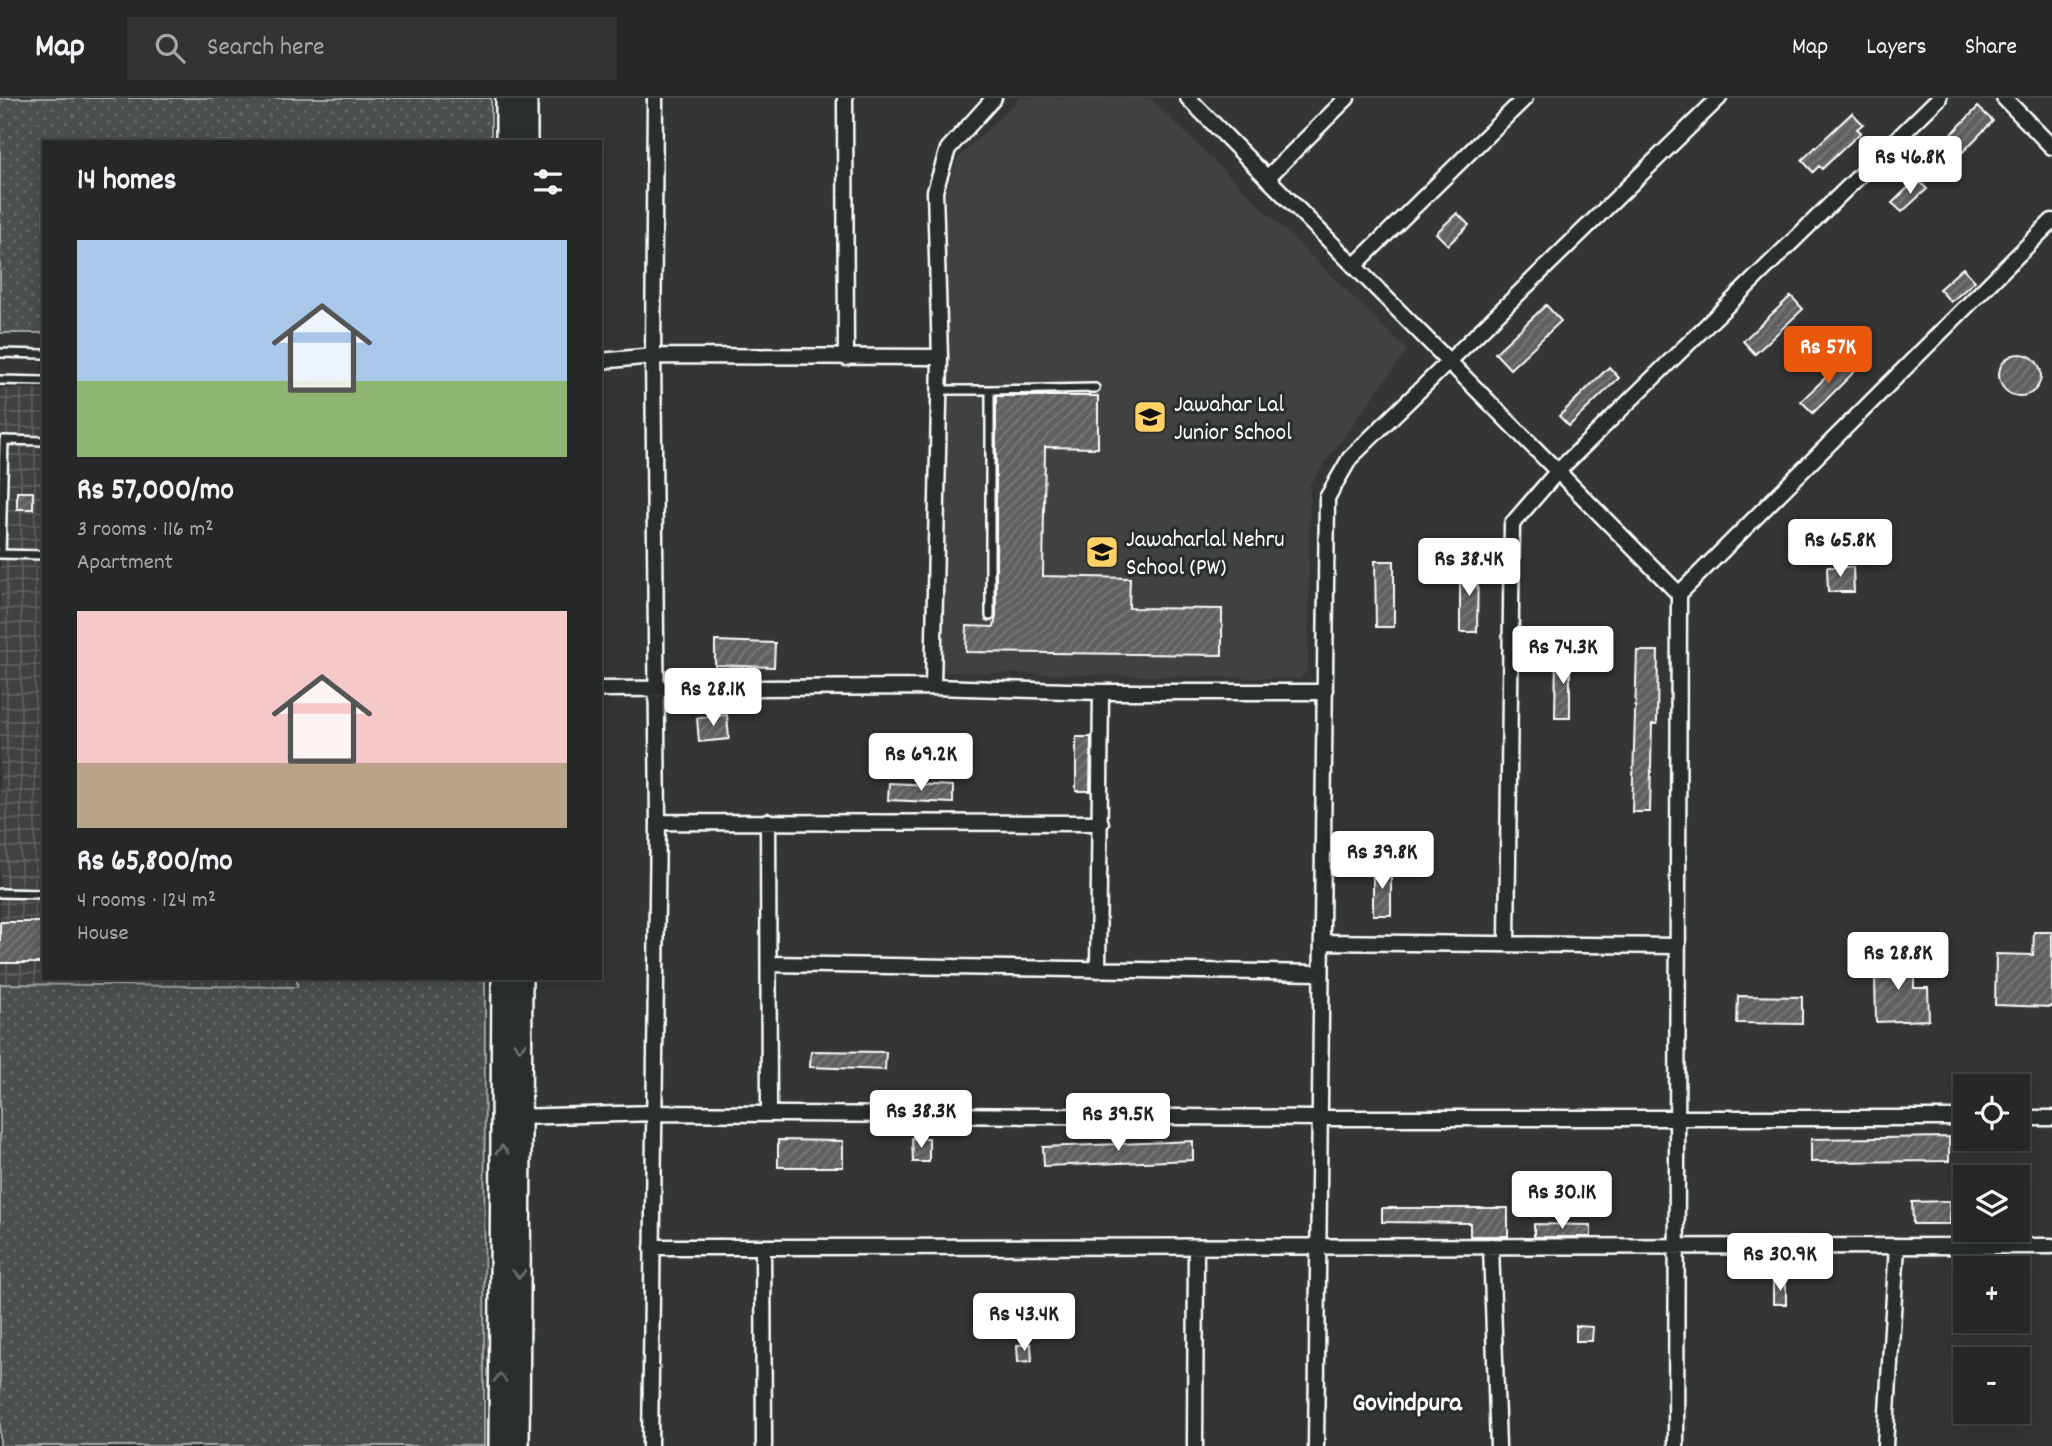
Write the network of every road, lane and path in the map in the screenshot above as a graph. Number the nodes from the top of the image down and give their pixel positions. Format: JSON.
{"nodes":[{"id":1,"x":507,"y":98,"type":"edge"},
{"id":2,"x":526,"y":98,"type":"edge"},
{"id":3,"x":655,"y":98,"type":"edge"},
{"id":4,"x":845,"y":98,"type":"edge"},
{"id":5,"x":994,"y":98,"type":"edge"},
{"id":6,"x":1188,"y":98,"type":"edge"},
{"id":7,"x":1347,"y":98,"type":"edge"},
{"id":8,"x":1525,"y":98,"type":"edge"},
{"id":9,"x":1719,"y":98,"type":"edge"},
{"id":10,"x":1939,"y":98,"type":"edge"},
{"id":11,"x":2004,"y":98,"type":"edge"},
{"id":12,"x":507,"y":140,"type":"edge"},
{"id":13,"x":526,"y":140,"type":"edge"},
{"id":14,"x":2052,"y":147,"type":"edge"},
{"id":15,"x":1267,"y":178,"type":"junction"},
{"id":16,"x":2052,"y":221,"type":"edge"},
{"id":17,"x":1354,"y":266,"type":"junction"},
{"id":18,"x":0,"y":354,"type":"edge"},
{"id":19,"x":42,"y":354,"type":"edge"},
{"id":20,"x":653,"y":356,"type":"junction"},
{"id":21,"x":845,"y":358,"type":"junction"},
{"id":22,"x":940,"y":358,"type":"junction"},
{"id":23,"x":602,"y":361,"type":"edge"},
{"id":24,"x":1448,"y":362,"type":"junction"},
{"id":25,"x":0,"y":380,"type":"edge"},
{"id":26,"x":42,"y":381,"type":"edge"},
{"id":27,"x":1095,"y":388,"type":"dead end"},
{"id":28,"x":939,"y":390,"type":"junction"},
{"id":29,"x":990,"y":390,"type":"junction"},
{"id":30,"x":42,"y":441,"type":"edge"},
{"id":31,"x":1557,"y":472,"type":"junction"},
{"id":32,"x":1,"y":554,"type":"edge"},
{"id":33,"x":42,"y":555,"type":"edge"},
{"id":34,"x":1679,"y":594,"type":"junction"},
{"id":35,"x":990,"y":616,"type":"dead end"},
{"id":36,"x":933,"y":687,"type":"junction"},
{"id":37,"x":602,"y":689,"type":"edge"},
{"id":38,"x":656,"y":689,"type":"junction"},
{"id":39,"x":1101,"y":692,"type":"junction"},
{"id":40,"x":1324,"y":692,"type":"junction"},
{"id":41,"x":768,"y":821,"type":"junction"},
{"id":42,"x":658,"y":822,"type":"junction"},
{"id":43,"x":1101,"y":823,"type":"junction"},
{"id":44,"x":0,"y":893,"type":"edge"},
{"id":45,"x":42,"y":894,"type":"edge"},
{"id":46,"x":1322,"y":942,"type":"junction"},
{"id":47,"x":1507,"y":943,"type":"junction"},
{"id":48,"x":1678,"y":946,"type":"junction"},
{"id":49,"x":770,"y":964,"type":"junction"},
{"id":50,"x":1098,"y":970,"type":"junction"},
{"id":51,"x":1321,"y":973,"type":"junction"},
{"id":52,"x":503,"y":980,"type":"edge"},
{"id":53,"x":521,"y":980,"type":"edge"},
{"id":54,"x":654,"y":1113,"type":"junction"},
{"id":55,"x":769,"y":1114,"type":"junction"},
{"id":56,"x":511,"y":1117,"type":"junction"},
{"id":57,"x":1320,"y":1118,"type":"junction"},
{"id":58,"x":1677,"y":1118,"type":"junction"},
{"id":59,"x":1953,"y":1118,"type":"edge"},
{"id":60,"x":2030,"y":1118,"type":"edge"},
{"id":61,"x":2052,"y":1118,"type":"edge"},
{"id":62,"x":1318,"y":1246,"type":"junction"},
{"id":63,"x":1490,"y":1246,"type":"junction"},
{"id":64,"x":1676,"y":1246,"type":"junction"},
{"id":65,"x":1897,"y":1246,"type":"junction"},
{"id":66,"x":2052,"y":1246,"type":"edge"},
{"id":67,"x":652,"y":1247,"type":"junction"},
{"id":68,"x":1196,"y":1247,"type":"junction"},
{"id":69,"x":763,"y":1248,"type":"junction"},
{"id":70,"x":500,"y":1446,"type":"edge"},
{"id":71,"x":518,"y":1446,"type":"edge"},
{"id":72,"x":650,"y":1446,"type":"edge"},
{"id":73,"x":764,"y":1446,"type":"edge"},
{"id":74,"x":1195,"y":1446,"type":"edge"},
{"id":75,"x":1316,"y":1446,"type":"edge"},
{"id":76,"x":1498,"y":1446,"type":"edge"},
{"id":77,"x":1676,"y":1446,"type":"edge"},
{"id":78,"x":1885,"y":1446,"type":"edge"}],
"edges":[{"from":1,"to":12,"type":"street"},
{"from":2,"to":13,"type":"street"},
{"from":3,"to":20,"type":"street"},
{"from":4,"to":21,"type":"street"},
{"from":5,"to":22,"type":"street"},
{"from":6,"to":15,"type":"street"},
{"from":7,"to":15,"type":"street"},
{"from":8,"to":17,"type":"street"},
{"from":9,"to":24,"type":"street"},
{"from":10,"to":31,"type":"street"},
{"from":11,"to":14,"type":"street"},
{"from":15,"to":17,"type":"street"},
{"from":16,"to":34,"type":"street"},
{"from":17,"to":24,"type":"street"},
{"from":18,"to":19,"type":"lane"},
{"from":20,"to":21,"type":"street"},
{"from":20,"to":23,"type":"street"},
{"from":20,"to":38,"type":"street"},
{"from":21,"to":22,"type":"street"},
{"from":22,"to":28,"type":"street"},
{"from":24,"to":31,"type":"street"},
{"from":24,"to":40,"type":"street"},
{"from":25,"to":26,"type":"lane"},
{"from":27,"to":29,"type":"lane"},
{"from":28,"to":29,"type":"lane"},
{"from":28,"to":36,"type":"street"},
{"from":29,"to":35,"type":"lane"},
{"from":30,"to":32,"type":"lane"},
{"from":31,"to":34,"type":"street"},
{"from":31,"to":47,"type":"street"},
{"from":32,"to":33,"type":"lane"},
{"from":34,"to":48,"type":"street"},
{"from":36,"to":38,"type":"street"},
{"from":36,"to":39,"type":"street"},
{"from":37,"to":38,"type":"street"},
{"from":38,"to":42,"type":"street"},
{"from":39,"to":40,"type":"street"},
{"from":39,"to":43,"type":"street"},
{"from":40,"to":46,"type":"street"},
{"from":41,"to":42,"type":"street"},
{"from":41,"to":43,"type":"street"},
{"from":41,"to":49,"type":"street"},
{"from":42,"to":54,"type":"street"},
{"from":43,"to":50,"type":"street"},
{"from":44,"to":45,"type":"lane"},
{"from":46,"to":47,"type":"street"},
{"from":46,"to":51,"type":"street"},
{"from":47,"to":48,"type":"street"},
{"from":48,"to":58,"type":"street"},
{"from":49,"to":50,"type":"street"},
{"from":49,"to":55,"type":"street"},
{"from":50,"to":51,"type":"street"},
{"from":51,"to":57,"type":"street"},
{"from":52,"to":56,"type":"street"},
{"from":53,"to":56,"type":"street","one_way":true},
{"from":54,"to":55,"type":"street"},
{"from":54,"to":56,"type":"street"},
{"from":54,"to":67,"type":"street"},
{"from":55,"to":57,"type":"street"},
{"from":70,"to":56,"type":"street","one_way":true},
{"from":56,"to":71,"type":"street","one_way":true},
{"from":57,"to":58,"type":"street"},
{"from":57,"to":62,"type":"street"},
{"from":58,"to":59,"type":"street"},
{"from":58,"to":64,"type":"street"},
{"from":60,"to":61,"type":"street"},
{"from":62,"to":63,"type":"street"},
{"from":62,"to":68,"type":"street"},
{"from":62,"to":75,"type":"street"},
{"from":63,"to":64,"type":"street"},
{"from":63,"to":76,"type":"street"},
{"from":64,"to":65,"type":"street"},
{"from":64,"to":77,"type":"street"},
{"from":65,"to":66,"type":"street"},
{"from":65,"to":78,"type":"street"},
{"from":67,"to":69,"type":"street"},
{"from":67,"to":72,"type":"street"},
{"from":68,"to":69,"type":"street"},
{"from":68,"to":74,"type":"street"},
{"from":69,"to":73,"type":"street"}]}
